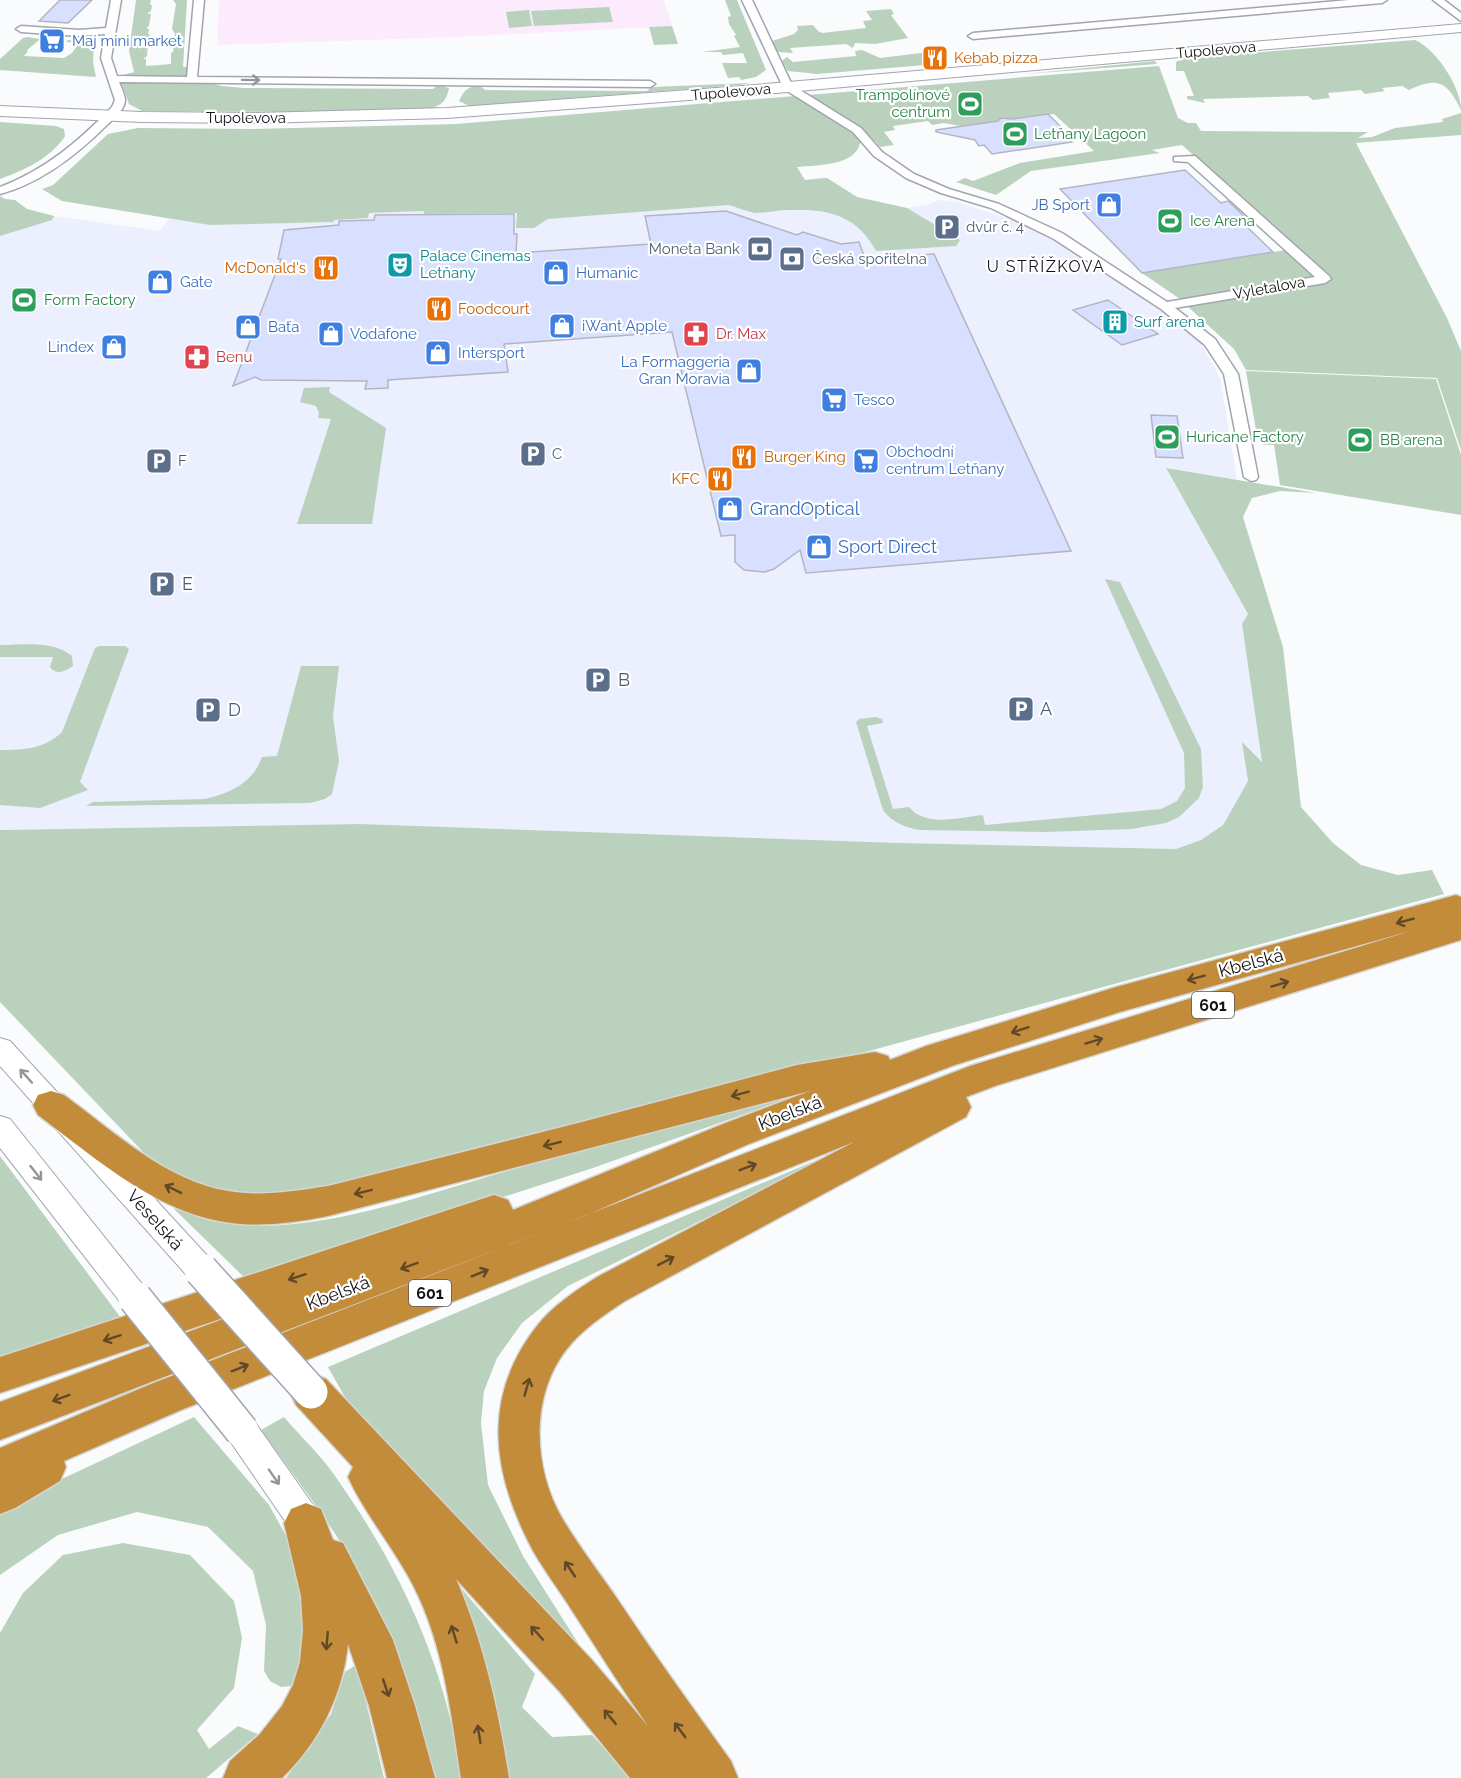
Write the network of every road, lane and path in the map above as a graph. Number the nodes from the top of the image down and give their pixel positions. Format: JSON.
{"nodes":[{"id":1,"x":116,"y":0,"type":"edge"},
{"id":2,"x":199,"y":0,"type":"edge"},
{"id":3,"x":747,"y":0,"type":"edge"},
{"id":4,"x":1382,"y":0,"type":"edge"},
{"id":5,"x":1438,"y":0,"type":"edge"},
{"id":6,"x":1461,"y":18,"type":"edge"},
{"id":7,"x":1461,"y":28,"type":"edge"},
{"id":8,"x":21,"y":29,"type":"dead end"},
{"id":9,"x":111,"y":32,"type":"junction"},
{"id":10,"x":973,"y":36,"type":"dead end"},
{"id":11,"x":112,"y":79,"type":"junction"},
{"id":12,"x":192,"y":79,"type":"junction"},
{"id":13,"x":650,"y":84,"type":"dead end"},
{"id":14,"x":788,"y":87,"type":"junction"},
{"id":15,"x":0,"y":111,"type":"edge"},
{"id":16,"x":109,"y":116,"type":"junction"},
{"id":17,"x":1178,"y":159,"type":"dead end"},
{"id":18,"x":0,"y":190,"type":"edge"},
{"id":19,"x":1165,"y":306,"type":"junction"},
{"id":20,"x":1251,"y":477,"type":"dead end"},
{"id":21,"x":1461,"y":906,"type":"edge"},
{"id":22,"x":1461,"y":928,"type":"edge"},
{"id":23,"x":0,"y":1048,"type":"edge"},
{"id":24,"x":939,"y":1056,"type":"junction"},
{"id":25,"x":1038,"y":1059,"type":"junction"},
{"id":26,"x":51,"y":1105,"type":"junction"},
{"id":27,"x":0,"y":1127,"type":"edge"},
{"id":28,"x":736,"y":1134,"type":"junction"},
{"id":29,"x":0,"y":1375,"type":"edge"},
{"id":30,"x":311,"y":1392,"type":"junction"},
{"id":31,"x":166,"y":1397,"type":"junction"},
{"id":32,"x":0,"y":1421,"type":"edge"},
{"id":33,"x":0,"y":1468,"type":"edge"},
{"id":34,"x":0,"y":1494,"type":"edge"},
{"id":35,"x":306,"y":1523,"type":"junction"},
{"id":36,"x":247,"y":1778,"type":"edge"},
{"id":37,"x":411,"y":1778,"type":"edge"},
{"id":38,"x":485,"y":1778,"type":"edge"},
{"id":39,"x":661,"y":1778,"type":"edge"},
{"id":40,"x":714,"y":1778,"type":"edge"}],
"edges":[{"from":1,"to":9,"type":"street"},
{"from":2,"to":12,"type":"street"},
{"from":3,"to":14,"type":"street"},
{"from":4,"to":10,"type":"street","name":"Tupolevova"},
{"from":5,"to":6,"type":"street"},
{"from":7,"to":14,"type":"main road","name":"Tupolevova"},
{"from":8,"to":9,"type":"street"},
{"from":9,"to":11,"type":"street"},
{"from":11,"to":12,"type":"street"},
{"from":11,"to":16,"type":"street"},
{"from":12,"to":13,"type":"street","one_way":true},
{"from":14,"to":16,"type":"main road","name":"Tupolevova"},
{"from":14,"to":19,"type":"street"},
{"from":15,"to":16,"type":"main road","name":"Tupolevova"},
{"from":16,"to":18,"type":"street"},
{"from":17,"to":19,"type":"street","name":"Vyletalova"},
{"from":19,"to":20,"type":"street"},
{"from":21,"to":24,"type":"highway","name":"Kbelská","number":"601","one_way":true},
{"from":25,"to":22,"type":"highway","name":"Kbelská","number":"601","one_way":true},
{"from":26,"to":23,"type":"main road","name":"Veselská","one_way":true},
{"from":24,"to":26,"type":"highway","one_way":true},
{"from":24,"to":28,"type":"highway","name":"Kbelská","number":"601"},
{"from":31,"to":25,"type":"highway","name":"Kbelská","number":"601","one_way":true},
{"from":40,"to":25,"type":"highway","one_way":true},
{"from":26,"to":30,"type":"main road","name":"Veselská","bridge":true},
{"from":27,"to":35,"type":"main road","one_way":true,"bridge":true},
{"from":28,"to":29,"type":"highway","number":"601","one_way":true},
{"from":28,"to":32,"type":"highway","name":"Kbelská","number":"601","one_way":true},
{"from":38,"to":30,"type":"highway","one_way":true},
{"from":39,"to":30,"type":"highway","one_way":true},
{"from":31,"to":33,"type":"highway","number":"601"},
{"from":31,"to":34,"type":"highway"},
{"from":35,"to":36,"type":"highway","one_way":true},
{"from":35,"to":37,"type":"highway","one_way":true}]}
